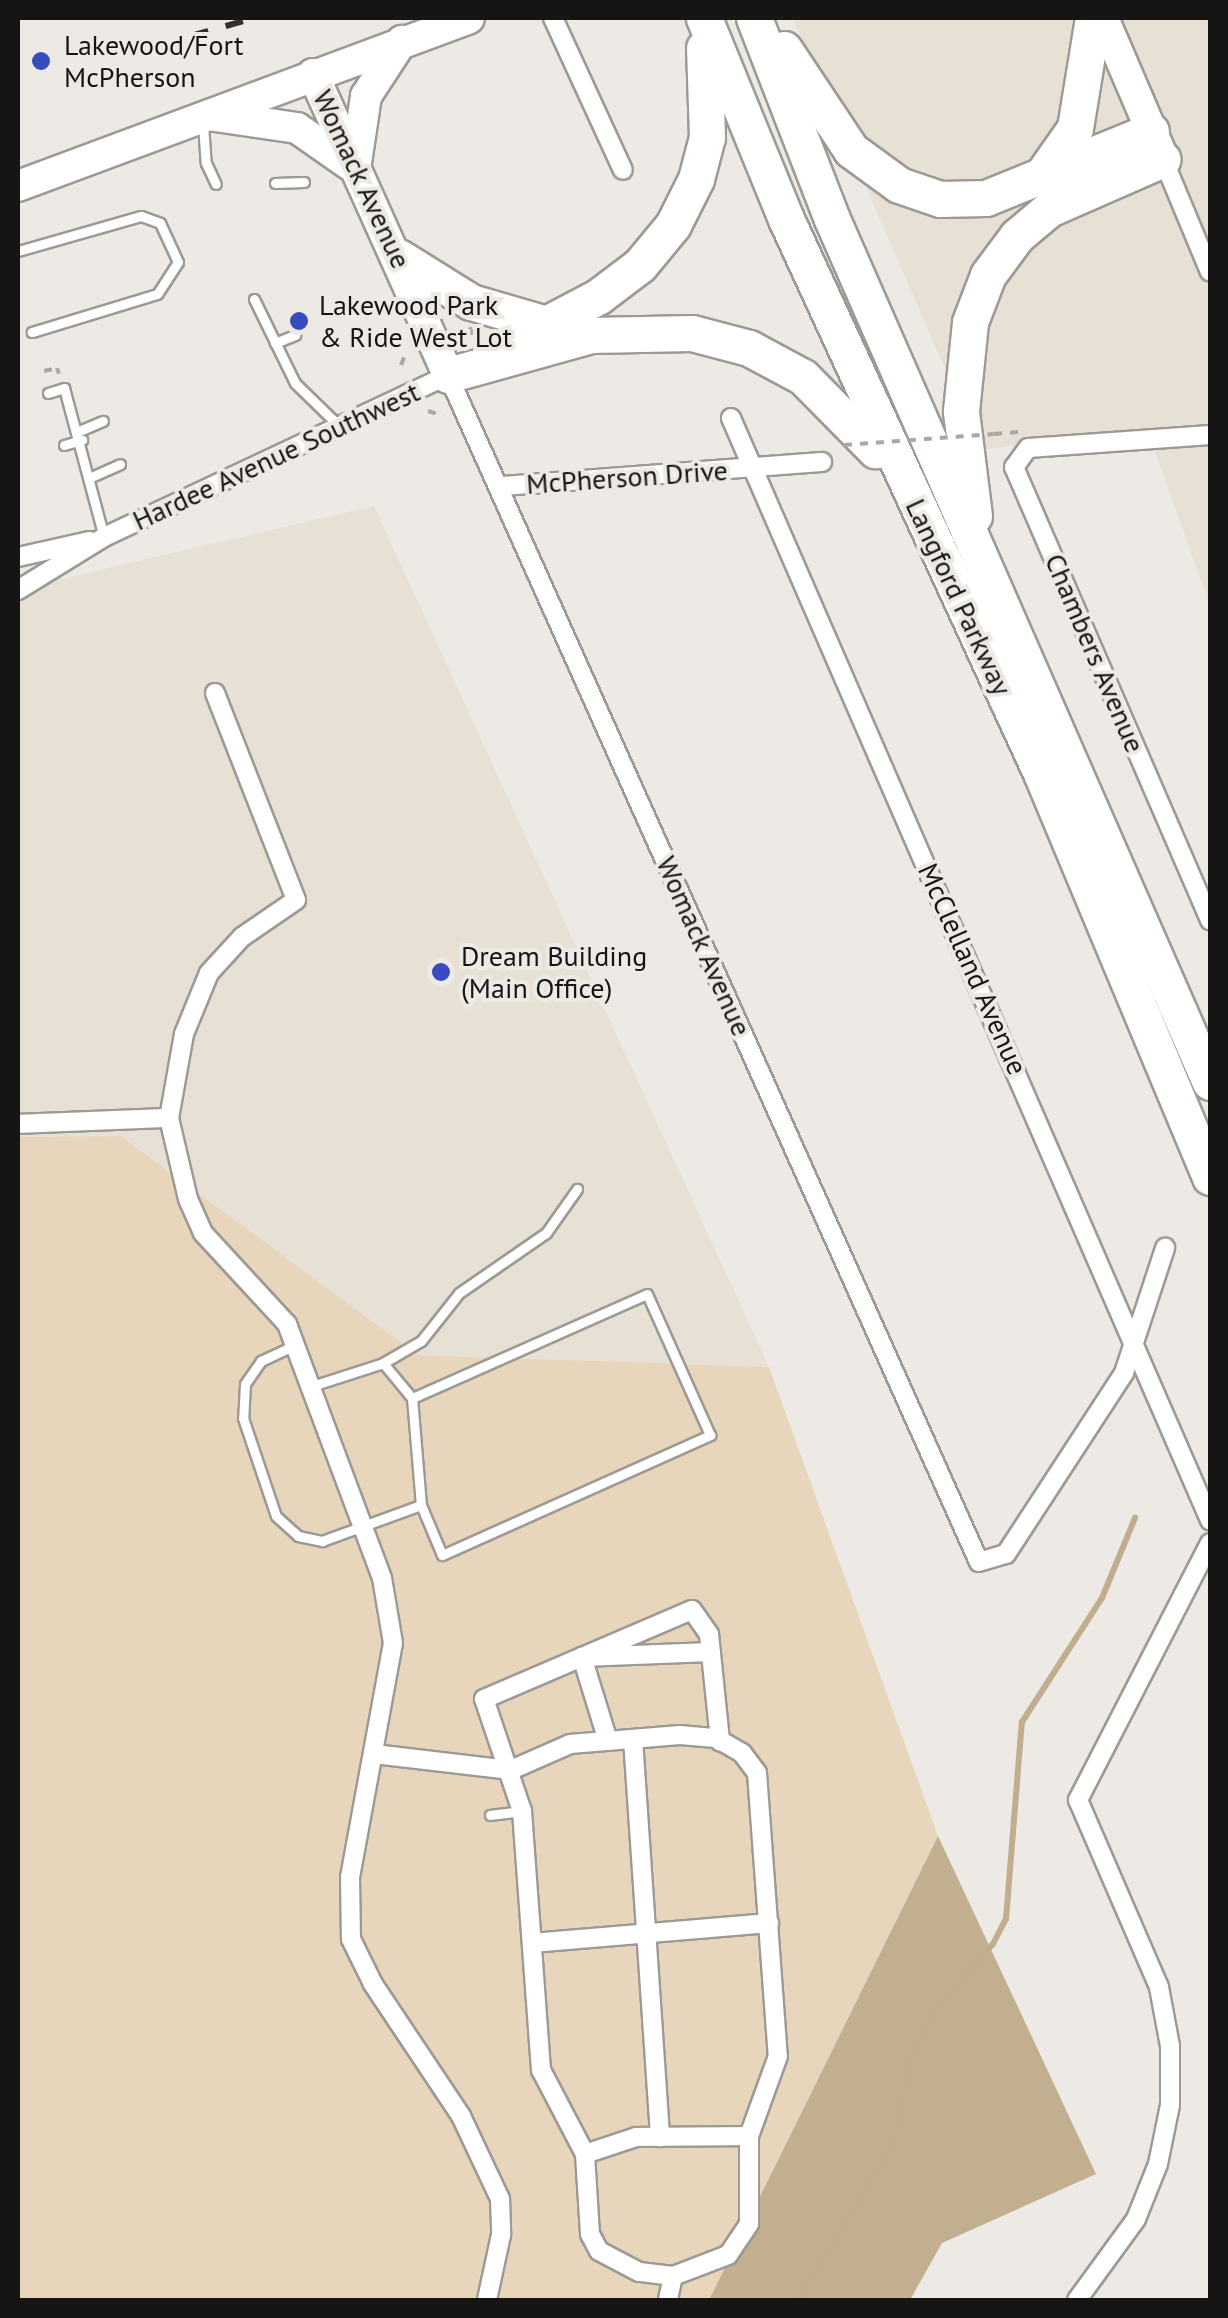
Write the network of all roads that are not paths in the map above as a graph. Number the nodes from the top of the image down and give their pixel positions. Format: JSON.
{"nodes":[{"id":1,"x":468,"y":18,"type":"edge"},
{"id":2,"x":554,"y":18,"type":"edge"},
{"id":3,"x":701,"y":18,"type":"edge"},
{"id":4,"x":754,"y":18,"type":"edge"},
{"id":5,"x":766,"y":18,"type":"edge"},
{"id":6,"x":1094,"y":18,"type":"edge"},
{"id":7,"x":1104,"y":18,"type":"edge"},
{"id":8,"x":404,"y":39,"type":"junction"},
{"id":9,"x":313,"y":74,"type":"junction"},
{"id":10,"x":198,"y":118,"type":"junction"},
{"id":11,"x":1157,"y":145,"type":"junction"},
{"id":12,"x":623,"y":170,"type":"dead end"},
{"id":13,"x":356,"y":171,"type":"junction"},
{"id":14,"x":1041,"y":175,"type":"junction"},
{"id":15,"x":304,"y":182,"type":"dead end"},
{"id":16,"x":275,"y":183,"type":"dead end"},
{"id":17,"x":216,"y":184,"type":"dead end"},
{"id":18,"x":18,"y":186,"type":"edge"},
{"id":19,"x":18,"y":250,"type":"edge"},
{"id":20,"x":399,"y":258,"type":"junction"},
{"id":21,"x":1210,"y":272,"type":"edge"},
{"id":22,"x":254,"y":299,"type":"dead end"},
{"id":23,"x":546,"y":324,"type":"junction"},
{"id":24,"x":32,"y":332,"type":"dead end"},
{"id":25,"x":295,"y":335,"type":"dead end"},
{"id":26,"x":275,"y":342,"type":"junction"},
{"id":27,"x":448,"y":375,"type":"junction"},
{"id":28,"x":48,"y":393,"type":"dead end"},
{"id":29,"x":731,"y":418,"type":"dead end"},
{"id":30,"x":103,"y":421,"type":"dead end"},
{"id":31,"x":339,"y":426,"type":"junction"},
{"id":32,"x":80,"y":435,"type":"junction"},
{"id":33,"x":1210,"y":435,"type":"edge"},
{"id":34,"x":64,"y":445,"type":"dead end"},
{"id":35,"x":822,"y":462,"type":"dead end"},
{"id":36,"x":120,"y":464,"type":"dead end"},
{"id":37,"x":752,"y":468,"type":"junction"},
{"id":38,"x":89,"y":478,"type":"junction"},
{"id":39,"x":502,"y":486,"type":"junction"},
{"id":40,"x":104,"y":537,"type":"junction"},
{"id":41,"x":18,"y":557,"type":"edge"},
{"id":42,"x":968,"y":578,"type":"junction"},
{"id":43,"x":18,"y":590,"type":"edge"},
{"id":44,"x":215,"y":693,"type":"dead end"},
{"id":45,"x":1210,"y":920,"type":"edge"},
{"id":46,"x":1210,"y":1082,"type":"edge"},
{"id":47,"x":170,"y":1118,"type":"junction"},
{"id":48,"x":18,"y":1124,"type":"edge"},
{"id":49,"x":1210,"y":1177,"type":"edge"},
{"id":50,"x":577,"y":1189,"type":"dead end"},
{"id":51,"x":1164,"y":1248,"type":"dead end"},
{"id":52,"x":1137,"y":1342,"type":"junction"},
{"id":53,"x":295,"y":1345,"type":"junction"},
{"id":54,"x":383,"y":1363,"type":"junction"},
{"id":55,"x":312,"y":1386,"type":"junction"},
{"id":56,"x":412,"y":1398,"type":"junction"},
{"id":57,"x":421,"y":1504,"type":"junction"},
{"id":58,"x":1210,"y":1520,"type":"edge"},
{"id":59,"x":367,"y":1530,"type":"junction"},
{"id":60,"x":1210,"y":1542,"type":"edge"},
{"id":61,"x":711,"y":1652,"type":"junction"},
{"id":62,"x":582,"y":1657,"type":"junction"},
{"id":63,"x":633,"y":1739,"type":"junction"},
{"id":64,"x":608,"y":1741,"type":"junction"},
{"id":65,"x":720,"y":1741,"type":"junction"},
{"id":66,"x":374,"y":1754,"type":"junction"},
{"id":67,"x":511,"y":1770,"type":"junction"},
{"id":68,"x":522,"y":1811,"type":"junction"},
{"id":69,"x":490,"y":1815,"type":"dead end"},
{"id":70,"x":769,"y":1922,"type":"junction"},
{"id":71,"x":649,"y":1933,"type":"junction"},
{"id":72,"x":532,"y":1943,"type":"junction"},
{"id":73,"x":660,"y":2136,"type":"junction"},
{"id":74,"x":749,"y":2136,"type":"junction"},
{"id":75,"x":584,"y":2154,"type":"junction"},
{"id":76,"x":673,"y":2276,"type":"junction"},
{"id":77,"x":488,"y":2300,"type":"edge"},
{"id":78,"x":668,"y":2300,"type":"edge"},
{"id":79,"x":1077,"y":2300,"type":"edge"}],
"edges":[{"from":1,"to":8,"type":"main road"},
{"from":2,"to":12,"type":"street"},
{"from":3,"to":23,"type":"highway"},
{"from":3,"to":42,"type":"highway","name":"Langford Parkway"},
{"from":4,"to":42,"type":"highway","name":"Langford Parkway"},
{"from":5,"to":14,"type":"highway"},
{"from":6,"to":14,"type":"highway"},
{"from":7,"to":11,"type":"main road"},
{"from":8,"to":9,"type":"main road"},
{"from":8,"to":13,"type":"main road"},
{"from":9,"to":10,"type":"main road"},
{"from":9,"to":13,"type":"main road","name":"Womack Avenue"},
{"from":10,"to":13,"type":"main road"},
{"from":10,"to":17,"type":"lane"},
{"from":10,"to":18,"type":"main road"},
{"from":11,"to":14,"type":"highway"},
{"from":11,"to":21,"type":"street"},
{"from":11,"to":42,"type":"highway"},
{"from":13,"to":20,"type":"main road","name":"Womack Avenue"},
{"from":15,"to":16,"type":"lane"},
{"from":19,"to":24,"type":"lane"},
{"from":20,"to":23,"type":"highway"},
{"from":20,"to":27,"type":"main road","name":"Womack Avenue"},
{"from":22,"to":26,"type":"lane"},
{"from":23,"to":27,"type":"highway"},
{"from":25,"to":26,"type":"lane"},
{"from":26,"to":31,"type":"lane"},
{"from":27,"to":31,"type":"street","name":"Hardee Avenue Southwest"},
{"from":27,"to":39,"type":"street","name":"Womack Avenue"},
{"from":27,"to":42,"type":"highway"},
{"from":28,"to":32,"type":"lane"},
{"from":29,"to":37,"type":"street","name":"McClelland Avenue"},
{"from":30,"to":32,"type":"lane"},
{"from":31,"to":40,"type":"street","name":"Hardee Avenue Southwest"},
{"from":32,"to":34,"type":"lane"},
{"from":32,"to":38,"type":"lane"},
{"from":33,"to":45,"type":"street","name":"Chambers Avenue"},
{"from":35,"to":37,"type":"street","name":"McPherson Drive"},
{"from":36,"to":38,"type":"lane"},
{"from":37,"to":39,"type":"street","name":"McPherson Drive"},
{"from":37,"to":52,"type":"street","name":"McClelland Avenue"},
{"from":38,"to":40,"type":"lane"},
{"from":39,"to":52,"type":"street","name":"Womack Avenue"},
{"from":40,"to":41,"type":"street","name":"Hardee Avenue Southwest"},
{"from":40,"to":43,"type":"street","name":"Hardee Avenue Southwest"},
{"from":42,"to":46,"type":"highway","name":"Langford Parkway"},
{"from":42,"to":49,"type":"highway","name":"Langford Parkway"},
{"from":44,"to":47,"type":"street"},
{"from":47,"to":48,"type":"street"},
{"from":47,"to":53,"type":"street"},
{"from":50,"to":54,"type":"lane"},
{"from":51,"to":52,"type":"street"},
{"from":52,"to":58,"type":"street","name":"McClelland Avenue"},
{"from":53,"to":55,"type":"street"},
{"from":53,"to":59,"type":"lane"},
{"from":54,"to":55,"type":"lane"},
{"from":54,"to":56,"type":"lane"},
{"from":55,"to":59,"type":"street"},
{"from":56,"to":57,"type":"lane"},
{"from":56,"to":57,"type":"lane"},
{"from":57,"to":59,"type":"lane"},
{"from":59,"to":66,"type":"street"},
{"from":60,"to":79,"type":"street"},
{"from":61,"to":62,"type":"street"},
{"from":61,"to":62,"type":"street"},
{"from":61,"to":65,"type":"street"},
{"from":62,"to":64,"type":"street"},
{"from":62,"to":67,"type":"street"},
{"from":63,"to":64,"type":"street"},
{"from":63,"to":65,"type":"street"},
{"from":63,"to":71,"type":"street"},
{"from":64,"to":67,"type":"street"},
{"from":65,"to":70,"type":"street"},
{"from":66,"to":67,"type":"street"},
{"from":66,"to":77,"type":"street"},
{"from":67,"to":68,"type":"street"},
{"from":68,"to":69,"type":"lane"},
{"from":68,"to":72,"type":"street"},
{"from":70,"to":71,"type":"street"},
{"from":70,"to":74,"type":"street"},
{"from":71,"to":72,"type":"street"},
{"from":71,"to":73,"type":"street"},
{"from":72,"to":75,"type":"street"},
{"from":73,"to":74,"type":"street"},
{"from":73,"to":75,"type":"street"},
{"from":74,"to":76,"type":"street"},
{"from":75,"to":76,"type":"street"},
{"from":76,"to":78,"type":"street"}]}
